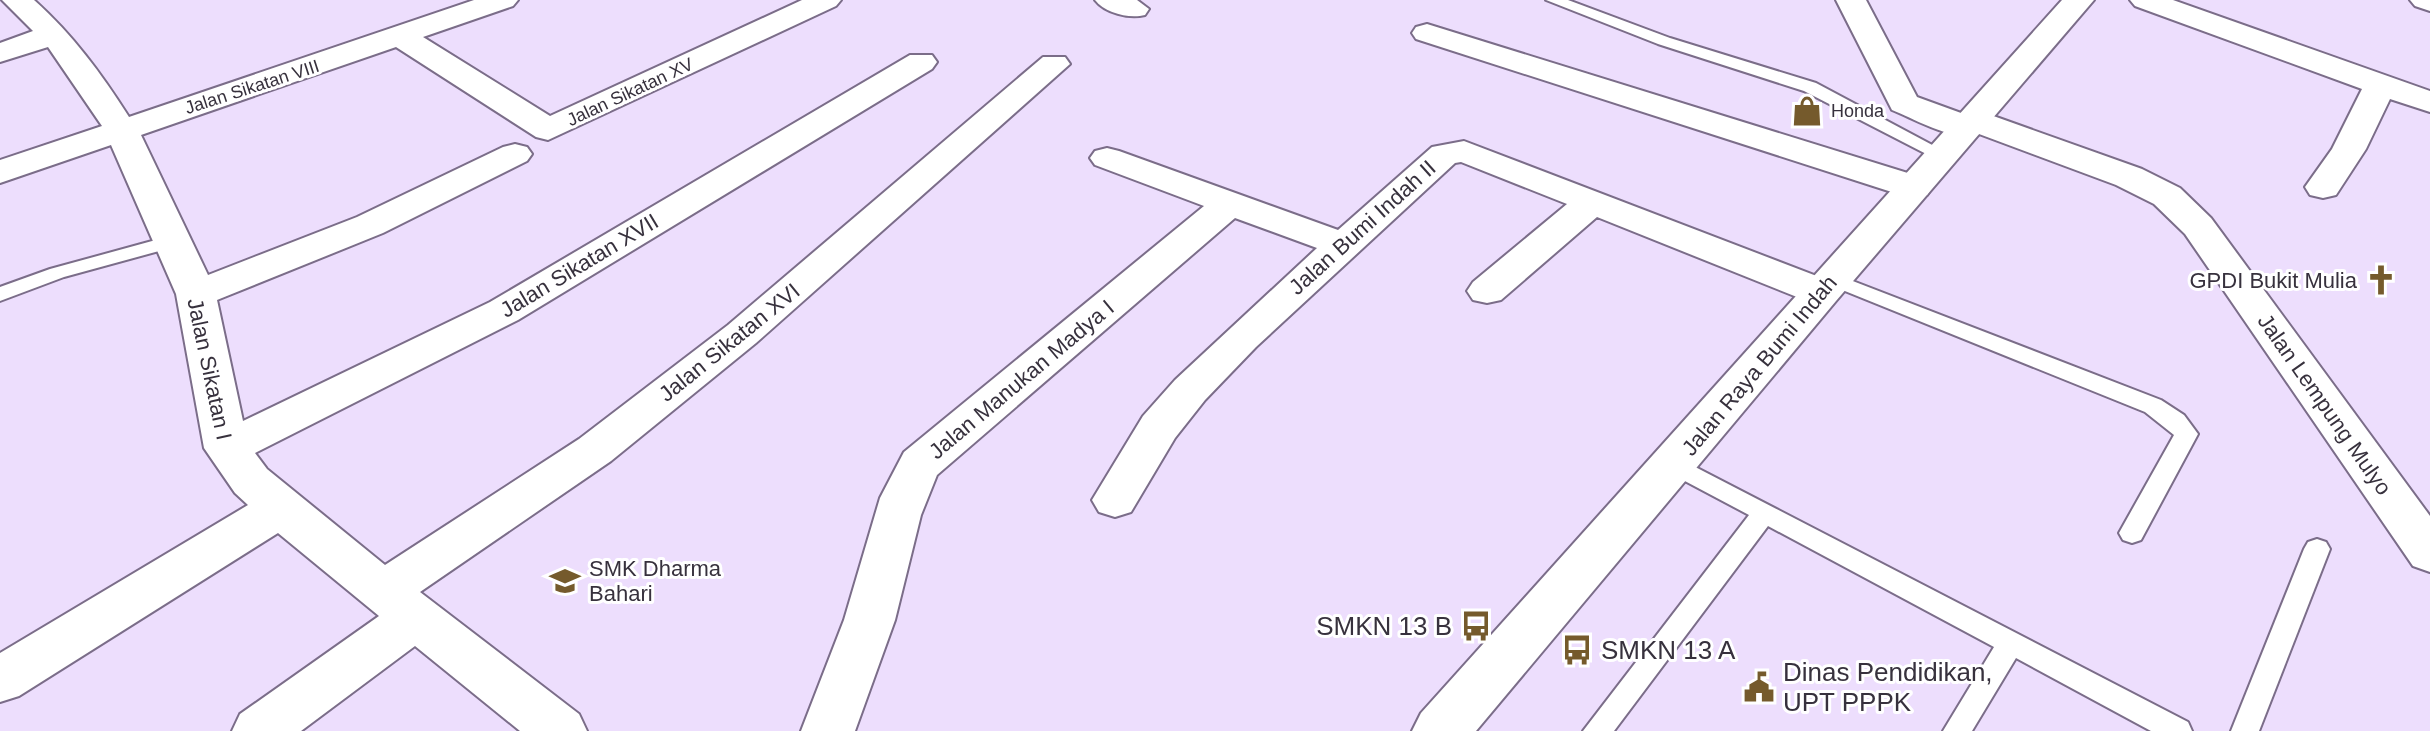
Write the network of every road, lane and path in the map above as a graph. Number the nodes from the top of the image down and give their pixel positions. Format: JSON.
{"nodes":[{"id":1,"x":17,"y":0,"type":"edge"},
{"id":2,"x":503,"y":0,"type":"edge"},
{"id":3,"x":826,"y":0,"type":"edge"},
{"id":4,"x":1554,"y":0,"type":"edge"},
{"id":5,"x":1851,"y":0,"type":"edge"},
{"id":6,"x":2079,"y":0,"type":"edge"},
{"id":7,"x":2145,"y":0,"type":"edge"},
{"id":8,"x":461,"y":6,"type":"edge"},
{"id":9,"x":1427,"y":33,"type":"dead end"},
{"id":10,"x":54,"y":34,"type":"junction"},
{"id":11,"x":401,"y":37,"type":"junction"},
{"id":12,"x":0,"y":53,"type":"edge"},
{"id":13,"x":921,"y":62,"type":"dead end"},
{"id":14,"x":1054,"y":64,"type":"dead end"},
{"id":15,"x":2380,"y":85,"type":"junction"},
{"id":16,"x":2430,"y":102,"type":"edge"},
{"id":17,"x":121,"y":130,"type":"junction"},
{"id":18,"x":1949,"y":147,"type":"junction"},
{"id":19,"x":515,"y":154,"type":"dead end"},
{"id":20,"x":1107,"y":158,"type":"dead end"},
{"id":21,"x":0,"y":172,"type":"edge"},
{"id":22,"x":2323,"y":187,"type":"dead end"},
{"id":23,"x":1593,"y":201,"type":"junction"},
{"id":24,"x":1229,"y":204,"type":"junction"},
{"id":25,"x":174,"y":241,"type":"junction"},
{"id":26,"x":1341,"y":244,"type":"junction"},
{"id":27,"x":1826,"y":285,"type":"junction"},
{"id":28,"x":1487,"y":291,"type":"dead end"},
{"id":29,"x":0,"y":294,"type":"edge"},
{"id":30,"x":196,"y":294,"type":"junction"},
{"id":31,"x":226,"y":448,"type":"junction"},
{"id":32,"x":1674,"y":465,"type":"junction"},
{"id":33,"x":1115,"y":500,"type":"dead end"},
{"id":34,"x":281,"y":508,"type":"junction"},
{"id":35,"x":1765,"y":512,"type":"junction"},
{"id":36,"x":2132,"y":533,"type":"dead end"},
{"id":37,"x":2317,"y":549,"type":"dead end"},
{"id":38,"x":2430,"y":553,"type":"edge"},
{"id":39,"x":400,"y":604,"type":"junction"},
{"id":40,"x":2011,"y":642,"type":"junction"},
{"id":41,"x":0,"y":680,"type":"edge"},
{"id":42,"x":259,"y":731,"type":"edge"},
{"id":43,"x":560,"y":731,"type":"edge"},
{"id":44,"x":828,"y":731,"type":"edge"},
{"id":45,"x":1441,"y":731,"type":"edge"},
{"id":46,"x":1597,"y":731,"type":"edge"},
{"id":47,"x":1957,"y":731,"type":"edge"},
{"id":48,"x":2178,"y":731,"type":"edge"},
{"id":49,"x":2245,"y":731,"type":"edge"}],
"edges":[{"from":1,"to":10,"type":"street","name":"Jalan Sikatan I"},
{"from":2,"to":8,"type":"street","name":"Jalan Sikatan VIII"},
{"from":3,"to":11,"type":"street","name":"Jalan Sikatan XV"},
{"from":4,"to":18,"type":"lane"},
{"from":5,"to":18,"type":"street","name":"Jalan Lempung Mulyo"},
{"from":6,"to":18,"type":"street","name":"Jalan Raya Bumi Indah"},
{"from":7,"to":15,"type":"street"},
{"from":8,"to":11,"type":"street","name":"Jalan Sikatan VIII"},
{"from":9,"to":18,"type":"street"},
{"from":10,"to":12,"type":"street"},
{"from":10,"to":17,"type":"street","name":"Jalan Sikatan I"},
{"from":11,"to":17,"type":"street","name":"Jalan Sikatan VIII"},
{"from":13,"to":31,"type":"street","name":"Jalan Sikatan XVII"},
{"from":14,"to":39,"type":"street","name":"Jalan Sikatan XVI"},
{"from":15,"to":16,"type":"street"},
{"from":15,"to":22,"type":"street"},
{"from":17,"to":21,"type":"street","name":"Jalan Sikatan VIII"},
{"from":17,"to":25,"type":"street","name":"Jalan Sikatan I"},
{"from":18,"to":27,"type":"street","name":"Jalan Raya Bumi Indah"},
{"from":18,"to":38,"type":"street","name":"Jalan Lempung Mulyo"},
{"from":19,"to":30,"type":"street"},
{"from":20,"to":24,"type":"street"},
{"from":23,"to":26,"type":"street","name":"Jalan Bumi Indah II"},
{"from":23,"to":27,"type":"street","name":"Jalan Bumi Indah II"},
{"from":23,"to":28,"type":"street"},
{"from":24,"to":26,"type":"street"},
{"from":24,"to":44,"type":"street","name":"Jalan Manukan Madya I"},
{"from":25,"to":29,"type":"lane"},
{"from":25,"to":30,"type":"street","name":"Jalan Sikatan I"},
{"from":26,"to":33,"type":"street","name":"Jalan Bumi Indah II"},
{"from":27,"to":32,"type":"street","name":"Jalan Raya Bumi Indah"},
{"from":27,"to":36,"type":"lane"},
{"from":30,"to":31,"type":"street","name":"Jalan Sikatan I"},
{"from":31,"to":34,"type":"street","name":"Jalan Sikatan I"},
{"from":32,"to":35,"type":"lane"},
{"from":32,"to":45,"type":"street","name":"Jalan Raya Bumi Indah"},
{"from":34,"to":39,"type":"street","name":"Jalan Sikatan I"},
{"from":34,"to":41,"type":"street"},
{"from":35,"to":40,"type":"lane"},
{"from":35,"to":46,"type":"lane"},
{"from":37,"to":49,"type":"lane"},
{"from":39,"to":42,"type":"street","name":"Jalan Sikatan XVI"},
{"from":39,"to":43,"type":"street","name":"Jalan Sikatan I"},
{"from":40,"to":47,"type":"lane"},
{"from":40,"to":48,"type":"lane"}]}
